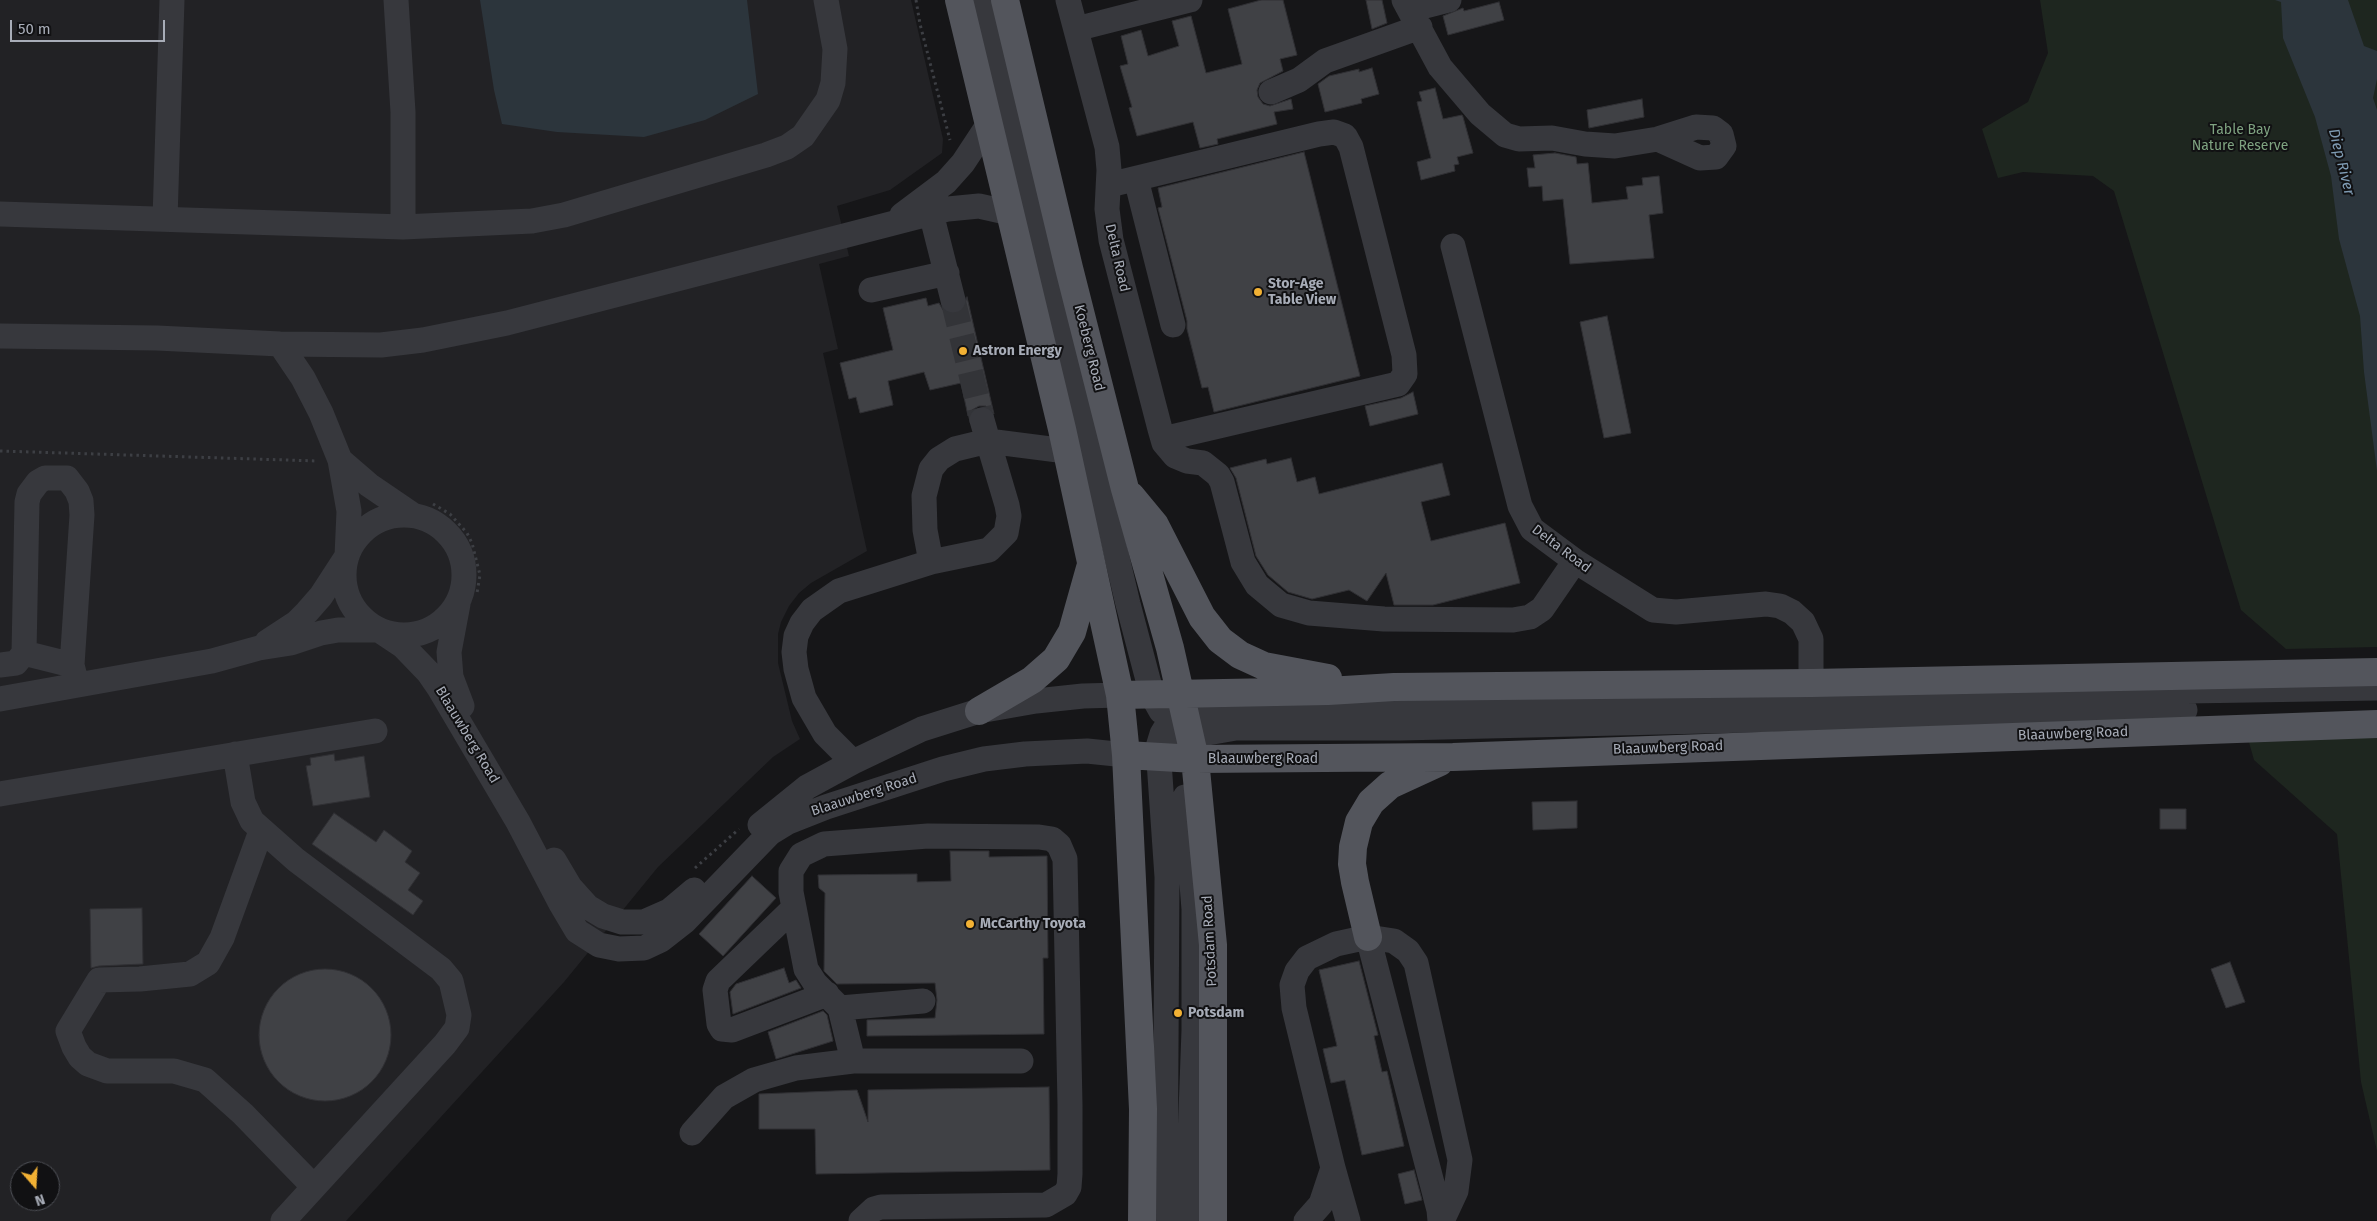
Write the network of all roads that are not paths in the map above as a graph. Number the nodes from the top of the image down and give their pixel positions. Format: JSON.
{"nodes":[{"id":1,"x":172,"y":0,"type":"edge"},
{"id":2,"x":396,"y":0,"type":"edge"},
{"id":3,"x":826,"y":0,"type":"edge"},
{"id":4,"x":959,"y":0,"type":"edge"},
{"id":5,"x":985,"y":0,"type":"edge"},
{"id":6,"x":1006,"y":0,"type":"edge"},
{"id":7,"x":1068,"y":0,"type":"edge"},
{"id":8,"x":1190,"y":0,"type":"edge"},
{"id":9,"x":1449,"y":0,"type":"edge"},
{"id":10,"x":1411,"y":12,"type":"edge"},
{"id":11,"x":1076,"y":29,"type":"junction"},
{"id":12,"x":1271,"y":92,"type":"dead end"},
{"id":13,"x":988,"y":125,"type":"junction"},
{"id":14,"x":1658,"y":139,"type":"dead end"},
{"id":15,"x":1136,"y":179,"type":"junction"},
{"id":16,"x":1109,"y":185,"type":"junction"},
{"id":17,"x":931,"y":213,"type":"junction"},
{"id":18,"x":1010,"y":213,"type":"junction"},
{"id":19,"x":0,"y":214,"type":"edge"},
{"id":20,"x":165,"y":219,"type":"junction"},
{"id":21,"x":889,"y":223,"type":"junction"},
{"id":22,"x":403,"y":227,"type":"junction"},
{"id":23,"x":1452,"y":246,"type":"dead end"},
{"id":24,"x":947,"y":273,"type":"junction"},
{"id":25,"x":870,"y":290,"type":"dead end"},
{"id":26,"x":953,"y":300,"type":"tunnel mouth"},
{"id":27,"x":1173,"y":325,"type":"dead end"},
{"id":28,"x":0,"y":336,"type":"edge"},
{"id":29,"x":280,"y":344,"type":"junction"},
{"id":30,"x":985,"y":430,"type":"junction"},
{"id":31,"x":1163,"y":440,"type":"junction"},
{"id":32,"x":1066,"y":451,"type":"junction"},
{"id":33,"x":332,"y":460,"type":"junction"},
{"id":34,"x":1125,"y":489,"type":"junction"},
{"id":35,"x":421,"y":508,"type":"junction"},
{"id":36,"x":346,"y":556,"type":"junction"},
{"id":37,"x":1575,"y":561,"type":"junction"},
{"id":38,"x":931,"y":562,"type":"junction"},
{"id":39,"x":1091,"y":562,"type":"junction"},
{"id":40,"x":466,"y":600,"type":"junction"},
{"id":41,"x":379,"y":630,"type":"junction"},
{"id":42,"x":259,"y":648,"type":"junction"},
{"id":43,"x":24,"y":653,"type":"junction"},
{"id":44,"x":0,"y":665,"type":"edge"},
{"id":45,"x":2377,"y":672,"type":"edge"},
{"id":46,"x":75,"y":675,"type":"junction"},
{"id":47,"x":1811,"y":683,"type":"junction"},
{"id":48,"x":1394,"y":687,"type":"junction"},
{"id":49,"x":2377,"y":688,"type":"edge"},
{"id":50,"x":1120,"y":695,"type":"junction"},
{"id":51,"x":1152,"y":695,"type":"junction"},
{"id":52,"x":0,"y":698,"type":"edge"},
{"id":53,"x":2248,"y":701,"type":"junction"},
{"id":54,"x":2377,"y":705,"type":"edge"},
{"id":55,"x":979,"y":711,"type":"junction"},
{"id":56,"x":2377,"y":724,"type":"edge"},
{"id":57,"x":375,"y":731,"type":"dead end"},
{"id":58,"x":1180,"y":736,"type":"junction"},
{"id":59,"x":235,"y":754,"type":"junction"},
{"id":60,"x":1126,"y":754,"type":"junction"},
{"id":61,"x":1453,"y":757,"type":"junction"},
{"id":62,"x":853,"y":762,"type":"junction"},
{"id":63,"x":0,"y":794,"type":"edge"},
{"id":64,"x":261,"y":831,"type":"junction"},
{"id":65,"x":794,"y":908,"type":"junction"},
{"id":66,"x":631,"y":922,"type":"junction"},
{"id":67,"x":1368,"y":936,"type":"junction"},
{"id":68,"x":630,"y":950,"type":"junction"},
{"id":69,"x":834,"y":1001,"type":"junction"},
{"id":70,"x":923,"y":1001,"type":"dead end"},
{"id":71,"x":1021,"y":1061,"type":"dead end"},
{"id":72,"x":853,"y":1062,"type":"junction"},
{"id":73,"x":692,"y":1133,"type":"dead end"},
{"id":74,"x":1333,"y":1168,"type":"junction"},
{"id":75,"x":314,"y":1187,"type":"junction"},
{"id":76,"x":283,"y":1221,"type":"edge"},
{"id":77,"x":861,"y":1221,"type":"edge"},
{"id":78,"x":1142,"y":1221,"type":"edge"},
{"id":79,"x":1165,"y":1221,"type":"edge"},
{"id":80,"x":1187,"y":1221,"type":"edge"},
{"id":81,"x":1213,"y":1221,"type":"edge"},
{"id":82,"x":1306,"y":1221,"type":"edge"},
{"id":83,"x":1348,"y":1221,"type":"edge"},
{"id":84,"x":1441,"y":1221,"type":"edge"}],
"edges":[{"from":1,"to":20,"type":"street"},
{"from":2,"to":22,"type":"street"},
{"from":3,"to":22,"type":"street"},
{"from":4,"to":13,"type":"main road"},
{"from":5,"to":51,"type":"street"},
{"from":6,"to":34,"type":"main road","name":"Koeberg Road"},
{"from":7,"to":11,"type":"street","name":"Delta Road"},
{"from":8,"to":11,"type":"street"},
{"from":9,"to":10,"type":"street"},
{"from":10,"to":12,"type":"street"},
{"from":10,"to":14,"type":"street"},
{"from":11,"to":16,"type":"street","name":"Delta Road"},
{"from":13,"to":18,"type":"main road"},
{"from":13,"to":21,"type":"street"},
{"from":15,"to":16,"type":"street"},
{"from":15,"to":27,"type":"street"},
{"from":15,"to":31,"type":"street"},
{"from":16,"to":31,"type":"street","name":"Delta Road"},
{"from":17,"to":18,"type":"street"},
{"from":17,"to":21,"type":"street"},
{"from":17,"to":24,"type":"street"},
{"from":18,"to":32,"type":"main road"},
{"from":19,"to":20,"type":"street"},
{"from":20,"to":22,"type":"street"},
{"from":21,"to":29,"type":"street"},
{"from":23,"to":37,"type":"street","name":"Delta Road"},
{"from":24,"to":25,"type":"street"},
{"from":24,"to":26,"type":"street"},
{"from":28,"to":29,"type":"street"},
{"from":29,"to":33,"type":"street"},
{"from":30,"to":32,"type":"street"},
{"from":30,"to":38,"type":"street"},
{"from":30,"to":38,"type":"street"},
{"from":31,"to":37,"type":"street","name":"Delta Road"},
{"from":32,"to":39,"type":"main road"},
{"from":33,"to":35,"type":"street"},
{"from":33,"to":36,"type":"street"},
{"from":34,"to":48,"type":"main road"},
{"from":34,"to":58,"type":"main road","name":"Koeberg Road"},
{"from":35,"to":36,"type":"street"},
{"from":35,"to":40,"type":"street"},
{"from":36,"to":41,"type":"street"},
{"from":36,"to":42,"type":"street"},
{"from":37,"to":47,"type":"street","name":"Delta Road"},
{"from":38,"to":62,"type":"street"},
{"from":39,"to":50,"type":"main road"},
{"from":39,"to":55,"type":"main road"},
{"from":40,"to":41,"type":"street"},
{"from":40,"to":66,"type":"street","name":"Blaauwberg Road"},
{"from":41,"to":42,"type":"street"},
{"from":41,"to":68,"type":"street","name":"Blaauwberg Road"},
{"from":42,"to":46,"type":"street"},
{"from":43,"to":44,"type":"street"},
{"from":43,"to":46,"type":"street"},
{"from":43,"to":46,"type":"street"},
{"from":45,"to":53,"type":"main road","name":"Blaauwberg Road"},
{"from":46,"to":52,"type":"street"},
{"from":47,"to":48,"type":"main road","name":"Blaauwberg Road"},
{"from":47,"to":53,"type":"main road","name":"Blaauwberg Road"},
{"from":48,"to":58,"type":"main road","name":"Blaauwberg Road"},
{"from":49,"to":53,"type":"street"},
{"from":50,"to":51,"type":"main road","name":"Blaauwberg Road"},
{"from":50,"to":55,"type":"street","name":"Blaauwberg Road"},
{"from":50,"to":60,"type":"main road"},
{"from":51,"to":58,"type":"main road","name":"Blaauwberg Road"},
{"from":53,"to":54,"type":"street"},
{"from":53,"to":56,"type":"main road","name":"Blaauwberg Road"},
{"from":53,"to":58,"type":"street"},
{"from":53,"to":61,"type":"main road","name":"Blaauwberg Road"},
{"from":55,"to":62,"type":"street","name":"Blaauwberg Road"},
{"from":57,"to":59,"type":"street"},
{"from":58,"to":60,"type":"main road","name":"Blaauwberg Road"},
{"from":58,"to":61,"type":"main road","name":"Blaauwberg Road"},
{"from":58,"to":79,"type":"street"},
{"from":58,"to":80,"type":"street"},
{"from":58,"to":81,"type":"main road","name":"Potsdam Road"},
{"from":59,"to":63,"type":"street"},
{"from":59,"to":64,"type":"street"},
{"from":60,"to":68,"type":"street","name":"Blaauwberg Road"},
{"from":60,"to":78,"type":"main road"},
{"from":61,"to":67,"type":"main road"},
{"from":62,"to":66,"type":"street","name":"Blaauwberg Road"},
{"from":64,"to":75,"type":"street"},
{"from":64,"to":75,"type":"street"},
{"from":65,"to":69,"type":"street"},
{"from":65,"to":69,"type":"street"},
{"from":65,"to":77,"type":"street"},
{"from":66,"to":68,"type":"street"},
{"from":67,"to":74,"type":"street"},
{"from":67,"to":84,"type":"street"},
{"from":67,"to":84,"type":"street"},
{"from":69,"to":70,"type":"street"},
{"from":69,"to":72,"type":"street"},
{"from":71,"to":72,"type":"street"},
{"from":72,"to":73,"type":"street"},
{"from":74,"to":82,"type":"street"},
{"from":74,"to":83,"type":"street"},
{"from":75,"to":76,"type":"street"}]}
